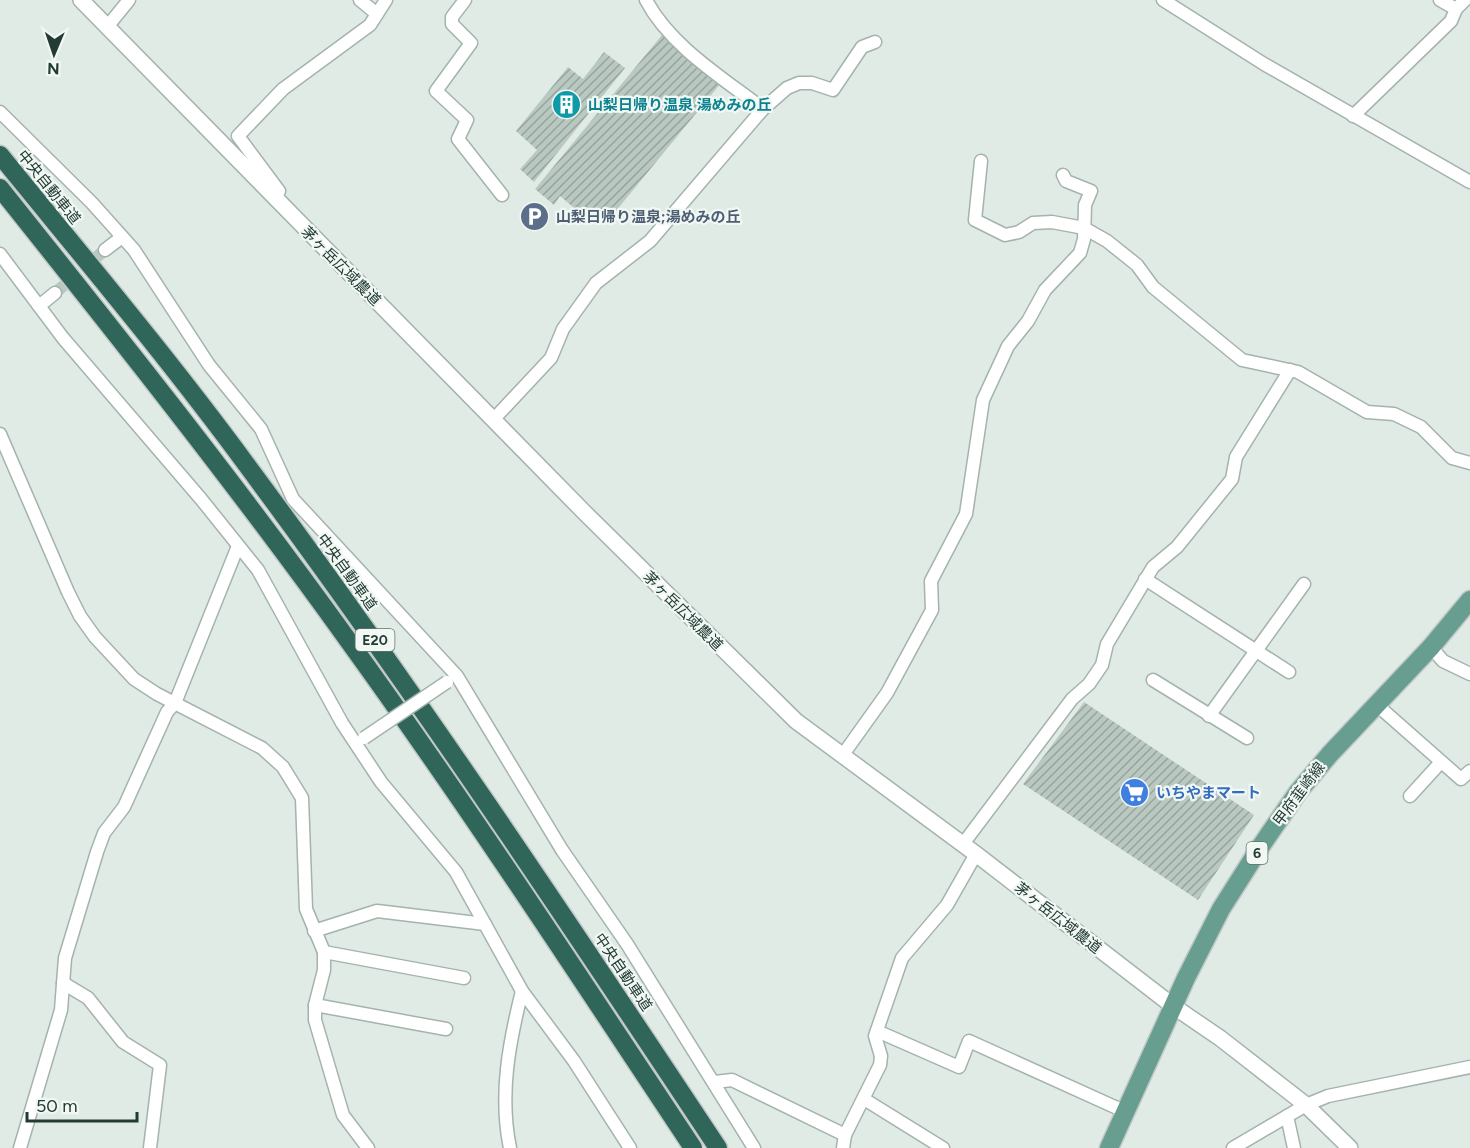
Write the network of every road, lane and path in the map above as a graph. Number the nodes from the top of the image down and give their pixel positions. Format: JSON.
{"nodes":[{"id":1,"x":81,"y":0,"type":"edge"},
{"id":2,"x":129,"y":0,"type":"edge"},
{"id":3,"x":360,"y":0,"type":"edge"},
{"id":4,"x":386,"y":0,"type":"edge"},
{"id":5,"x":465,"y":0,"type":"edge"},
{"id":6,"x":646,"y":0,"type":"edge"},
{"id":7,"x":1163,"y":0,"type":"edge"},
{"id":8,"x":1440,"y":0,"type":"edge"},
{"id":9,"x":1460,"y":5,"type":"edge"},
{"id":10,"x":377,"y":14,"type":"junction"},
{"id":11,"x":107,"y":27,"type":"junction"},
{"id":12,"x":875,"y":42,"type":"dead end"},
{"id":13,"x":763,"y":109,"type":"junction"},
{"id":14,"x":0,"y":112,"type":"edge"},
{"id":15,"x":1353,"y":116,"type":"junction"},
{"id":16,"x":0,"y":155,"type":"edge"},
{"id":17,"x":981,"y":161,"type":"dead end"},
{"id":18,"x":1062,"y":175,"type":"dead end"},
{"id":19,"x":1470,"y":182,"type":"edge"},
{"id":20,"x":0,"y":188,"type":"edge"},
{"id":21,"x":502,"y":195,"type":"dead end"},
{"id":22,"x":274,"y":199,"type":"junction"},
{"id":23,"x":1084,"y":228,"type":"junction"},
{"id":24,"x":122,"y":237,"type":"junction"},
{"id":25,"x":105,"y":250,"type":"tunnel mouth"},
{"id":26,"x":1,"y":260,"type":"edge"},
{"id":27,"x":56,"y":293,"type":"tunnel mouth"},
{"id":28,"x":39,"y":306,"type":"junction"},
{"id":29,"x":1290,"y":370,"type":"junction"},
{"id":30,"x":493,"y":420,"type":"junction"},
{"id":31,"x":0,"y":434,"type":"edge"},
{"id":32,"x":1470,"y":463,"type":"edge"},
{"id":33,"x":238,"y":546,"type":"junction"},
{"id":34,"x":1145,"y":579,"type":"junction"},
{"id":35,"x":1304,"y":584,"type":"dead end"},
{"id":36,"x":1470,"y":600,"type":"edge"},
{"id":37,"x":1431,"y":647,"type":"junction"},
{"id":38,"x":1256,"y":651,"type":"junction"},
{"id":39,"x":1289,"y":672,"type":"dead end"},
{"id":40,"x":1470,"y":674,"type":"edge"},
{"id":41,"x":452,"y":679,"type":"junction"},
{"id":42,"x":1153,"y":680,"type":"dead end"},
{"id":43,"x":175,"y":703,"type":"junction"},
{"id":44,"x":1377,"y":705,"type":"junction"},
{"id":45,"x":1209,"y":716,"type":"junction"},
{"id":46,"x":1247,"y":738,"type":"dead end"},
{"id":47,"x":360,"y":741,"type":"junction"},
{"id":48,"x":842,"y":756,"type":"junction"},
{"id":49,"x":1441,"y":762,"type":"junction"},
{"id":50,"x":1470,"y":771,"type":"edge"},
{"id":51,"x":1410,"y":796,"type":"dead end"},
{"id":52,"x":963,"y":844,"type":"junction"},
{"id":53,"x":976,"y":854,"type":"junction"},
{"id":54,"x":485,"y":924,"type":"junction"},
{"id":55,"x":314,"y":931,"type":"junction"},
{"id":56,"x":324,"y":952,"type":"junction"},
{"id":57,"x":464,"y":978,"type":"dead end"},
{"id":58,"x":63,"y":983,"type":"junction"},
{"id":59,"x":522,"y":991,"type":"junction"},
{"id":60,"x":315,"y":1005,"type":"junction"},
{"id":61,"x":1173,"y":1006,"type":"junction"},
{"id":62,"x":446,"y":1029,"type":"dead end"},
{"id":63,"x":877,"y":1031,"type":"junction"},
{"id":64,"x":1470,"y":1067,"type":"edge"},
{"id":65,"x":715,"y":1082,"type":"junction"},
{"id":66,"x":864,"y":1099,"type":"junction"},
{"id":67,"x":1306,"y":1105,"type":"junction"},
{"id":68,"x":1126,"y":1112,"type":"junction"},
{"id":69,"x":1287,"y":1116,"type":"junction"},
{"id":70,"x":845,"y":1135,"type":"junction"},
{"id":71,"x":20,"y":1148,"type":"edge"},
{"id":72,"x":150,"y":1148,"type":"edge"},
{"id":73,"x":368,"y":1148,"type":"edge"},
{"id":74,"x":510,"y":1148,"type":"edge"},
{"id":75,"x":630,"y":1148,"type":"edge"},
{"id":76,"x":693,"y":1148,"type":"edge"},
{"id":77,"x":718,"y":1148,"type":"edge"},
{"id":78,"x":754,"y":1148,"type":"edge"},
{"id":79,"x":843,"y":1148,"type":"edge"},
{"id":80,"x":943,"y":1148,"type":"edge"},
{"id":81,"x":1109,"y":1148,"type":"edge"},
{"id":82,"x":1233,"y":1148,"type":"edge"},
{"id":83,"x":1293,"y":1148,"type":"edge"},
{"id":84,"x":1350,"y":1148,"type":"edge"}],
"edges":[{"from":1,"to":11,"type":"street","name":"茅ヶ岳広域農道"},
{"from":2,"to":11,"type":"street"},
{"from":3,"to":10,"type":"street"},
{"from":4,"to":10,"type":"street"},
{"from":5,"to":21,"type":"street"},
{"from":6,"to":13,"type":"street"},
{"from":7,"to":15,"type":"street"},
{"from":8,"to":9,"type":"street"},
{"from":9,"to":15,"type":"street"},
{"from":10,"to":22,"type":"street"},
{"from":11,"to":22,"type":"street","name":"茅ヶ岳広域農道"},
{"from":12,"to":13,"type":"street"},
{"from":13,"to":30,"type":"street"},
{"from":14,"to":24,"type":"street"},
{"from":15,"to":19,"type":"street"},
{"from":16,"to":77,"type":"highway","name":"中央自動車道","number":"E20"},
{"from":17,"to":23,"type":"street"},
{"from":18,"to":23,"type":"street"},
{"from":20,"to":76,"type":"highway","number":"E20"},
{"from":22,"to":30,"type":"street","name":"茅ヶ岳広域農道"},
{"from":23,"to":29,"type":"street"},
{"from":23,"to":48,"type":"street"},
{"from":24,"to":25,"type":"street"},
{"from":24,"to":41,"type":"street"},
{"from":26,"to":28,"type":"street"},
{"from":27,"to":28,"type":"street"},
{"from":28,"to":33,"type":"street"},
{"from":29,"to":32,"type":"street"},
{"from":29,"to":34,"type":"street"},
{"from":30,"to":48,"type":"street","name":"茅ヶ岳広域農道"},
{"from":31,"to":43,"type":"street"},
{"from":33,"to":43,"type":"street"},
{"from":33,"to":47,"type":"street"},
{"from":34,"to":38,"type":"street"},
{"from":34,"to":52,"type":"street"},
{"from":35,"to":38,"type":"street"},
{"from":36,"to":37,"type":"main road","name":"甲府韮崎線","number":"6"},
{"from":37,"to":40,"type":"street"},
{"from":37,"to":44,"type":"main road","name":"甲府韮崎線","number":"6"},
{"from":38,"to":39,"type":"street"},
{"from":38,"to":45,"type":"street"},
{"from":41,"to":47,"type":"street","bridge":true},
{"from":41,"to":65,"type":"street"},
{"from":42,"to":45,"type":"street"},
{"from":43,"to":55,"type":"street"},
{"from":43,"to":58,"type":"street"},
{"from":44,"to":49,"type":"street"},
{"from":44,"to":61,"type":"main road","name":"甲府韮崎線","number":"6"},
{"from":45,"to":46,"type":"street"},
{"from":47,"to":54,"type":"street"},
{"from":48,"to":52,"type":"street","name":"茅ヶ岳広域農道"},
{"from":49,"to":50,"type":"street"},
{"from":49,"to":51,"type":"street"},
{"from":52,"to":53,"type":"street","name":"茅ヶ岳広域農道"},
{"from":53,"to":61,"type":"street","name":"茅ヶ岳広域農道"},
{"from":53,"to":63,"type":"street"},
{"from":54,"to":55,"type":"street"},
{"from":54,"to":59,"type":"street"},
{"from":55,"to":56,"type":"street"},
{"from":56,"to":57,"type":"street"},
{"from":56,"to":60,"type":"street"},
{"from":58,"to":71,"type":"street"},
{"from":58,"to":72,"type":"street"},
{"from":59,"to":74,"type":"street"},
{"from":59,"to":75,"type":"street"},
{"from":60,"to":62,"type":"street"},
{"from":60,"to":73,"type":"street"},
{"from":61,"to":67,"type":"street","name":"茅ヶ岳広域農道"},
{"from":61,"to":68,"type":"main road","name":"甲府韮崎線","number":"6"},
{"from":63,"to":66,"type":"street"},
{"from":63,"to":68,"type":"street"},
{"from":64,"to":67,"type":"street"},
{"from":65,"to":70,"type":"street"},
{"from":65,"to":78,"type":"street"},
{"from":66,"to":70,"type":"street"},
{"from":66,"to":80,"type":"street"},
{"from":67,"to":69,"type":"street"},
{"from":67,"to":84,"type":"street","name":"茅ヶ岳広域農道"},
{"from":68,"to":81,"type":"main road","name":"甲府韮崎線","number":"6"},
{"from":69,"to":82,"type":"street"},
{"from":69,"to":83,"type":"street"},
{"from":70,"to":79,"type":"street"}]}
